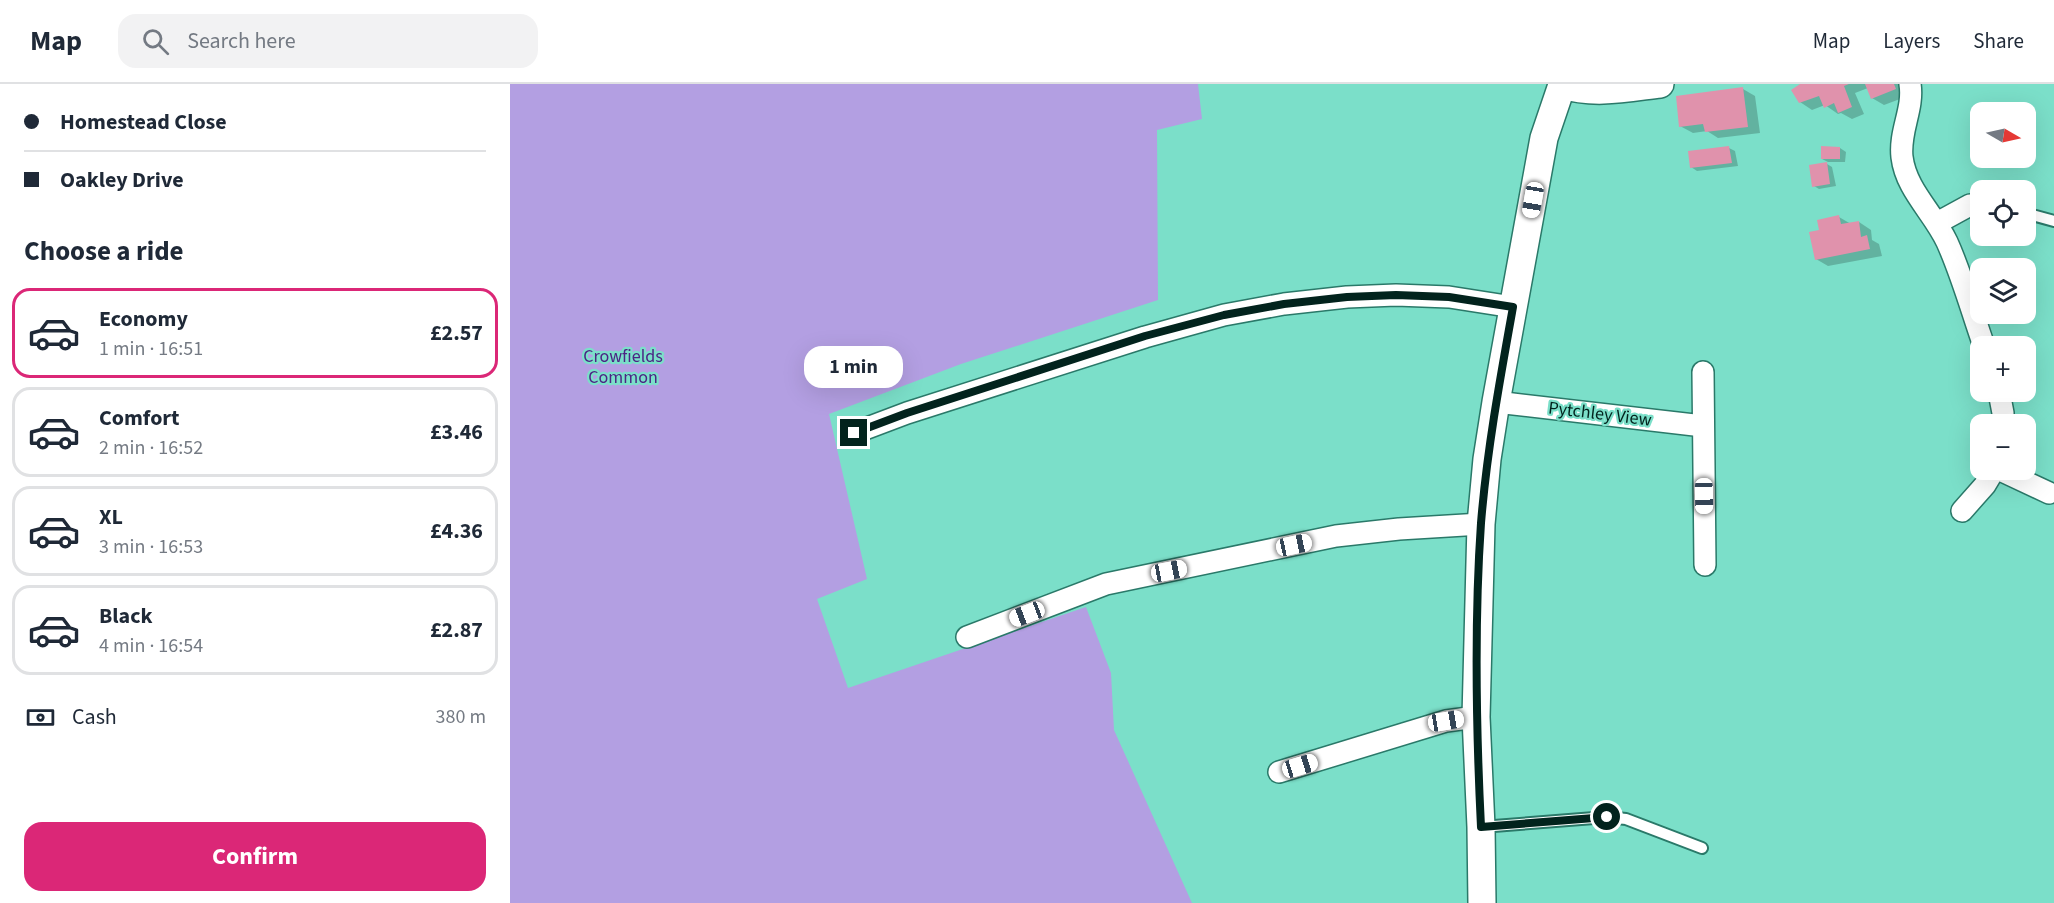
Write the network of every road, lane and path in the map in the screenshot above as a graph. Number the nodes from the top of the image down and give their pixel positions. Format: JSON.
{"nodes":[{"id":1,"x":1562,"y":84,"type":"edge"},
{"id":2,"x":1660,"y":84,"type":"edge"},
{"id":3,"x":1910,"y":84,"type":"edge"},
{"id":4,"x":1970,"y":206,"type":"edge"},
{"id":5,"x":2036,"y":216,"type":"edge"},
{"id":6,"x":2054,"y":221,"type":"edge"},
{"id":7,"x":1937,"y":223,"type":"junction"},
{"id":8,"x":1513,"y":307,"type":"junction"},
{"id":9,"x":1980,"y":336,"type":"edge"},
{"id":10,"x":1702,"y":372,"type":"dead end"},
{"id":11,"x":1496,"y":402,"type":"junction"},
{"id":12,"x":1703,"y":426,"type":"junction"},
{"id":13,"x":854,"y":433,"type":"dead end"},
{"id":14,"x":1988,"y":480,"type":"edge"},
{"id":15,"x":2021,"y":480,"type":"edge"},
{"id":16,"x":2049,"y":493,"type":"dead end"},
{"id":17,"x":1962,"y":511,"type":"dead end"},
{"id":18,"x":1481,"y":524,"type":"junction"},
{"id":19,"x":1705,"y":565,"type":"dead end"},
{"id":20,"x":967,"y":637,"type":"dead end"},
{"id":21,"x":1476,"y":717,"type":"junction"},
{"id":22,"x":1280,"y":772,"type":"dead end"},
{"id":23,"x":1481,"y":827,"type":"junction"},
{"id":24,"x":1702,"y":848,"type":"dead end"},
{"id":25,"x":1482,"y":903,"type":"edge"}],
"edges":[{"from":1,"to":2,"type":"street"},
{"from":1,"to":8,"type":"street"},
{"from":3,"to":7,"type":"street"},
{"from":4,"to":7,"type":"street"},
{"from":5,"to":6,"type":"lane"},
{"from":7,"to":9,"type":"street"},
{"from":8,"to":11,"type":"street"},
{"from":8,"to":13,"type":"street"},
{"from":10,"to":12,"type":"street"},
{"from":11,"to":12,"type":"street","name":"Pytchley View"},
{"from":11,"to":18,"type":"street"},
{"from":12,"to":19,"type":"street"},
{"from":14,"to":17,"type":"street"},
{"from":15,"to":16,"type":"street"},
{"from":18,"to":20,"type":"street"},
{"from":18,"to":21,"type":"street"},
{"from":21,"to":22,"type":"street"},
{"from":21,"to":23,"type":"street"},
{"from":23,"to":24,"type":"lane"},
{"from":23,"to":25,"type":"street"}]}
